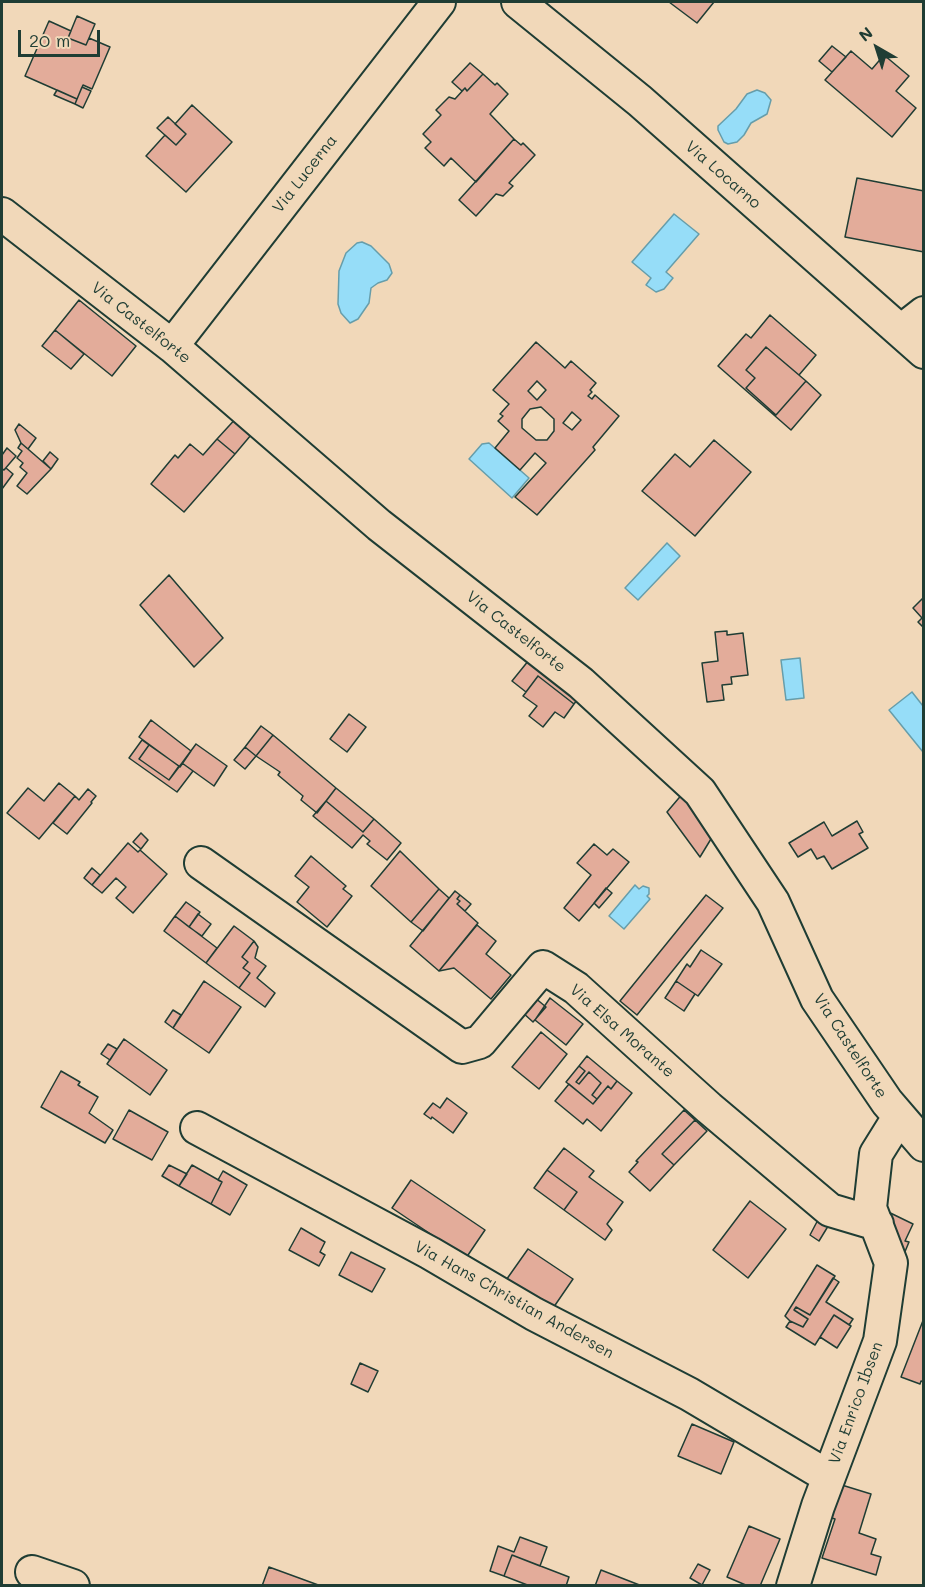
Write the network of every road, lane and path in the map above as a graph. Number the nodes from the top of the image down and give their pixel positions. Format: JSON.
{"nodes":[{"id":1,"x":439,"y":2,"type":"edge"},
{"id":2,"x":518,"y":2,"type":"edge"},
{"id":3,"x":2,"y":214,"type":"edge"},
{"id":4,"x":912,"y":322,"type":"edge"},
{"id":5,"x":172,"y":346,"type":"junction"},
{"id":6,"x":924,"y":352,"type":"edge"},
{"id":7,"x":201,"y":863,"type":"dead end"},
{"id":8,"x":899,"y":1117,"type":"junction"},
{"id":9,"x":197,"y":1128,"type":"dead end"},
{"id":10,"x":924,"y":1145,"type":"edge"},
{"id":11,"x":876,"y":1224,"type":"junction"},
{"id":12,"x":829,"y":1477,"type":"junction"},
{"id":13,"x":32,"y":1572,"type":"dead end"},
{"id":14,"x":74,"y":1586,"type":"edge"},
{"id":15,"x":793,"y":1586,"type":"edge"}],
"edges":[{"from":1,"to":5,"type":"street","name":"Via Lucerna"},
{"from":2,"to":4,"type":"street","name":"Via Locarno"},
{"from":3,"to":5,"type":"street","name":"Via Castelforte"},
{"from":4,"to":6,"type":"street","name":"Via Locarno"},
{"from":5,"to":8,"type":"street","name":"Via Castelforte"},
{"from":7,"to":11,"type":"street","name":"Via Elsa Morante"},
{"from":8,"to":10,"type":"street","name":"Via Castelforte"},
{"from":8,"to":11,"type":"street","name":"Via Enrico Ibsen"},
{"from":9,"to":12,"type":"street","name":"Via Hans Christian Andersen"},
{"from":11,"to":12,"type":"street","name":"Via Enrico Ibsen"},
{"from":12,"to":15,"type":"street","name":"Via Enrico Ibsen"},
{"from":13,"to":14,"type":"street"}]}
